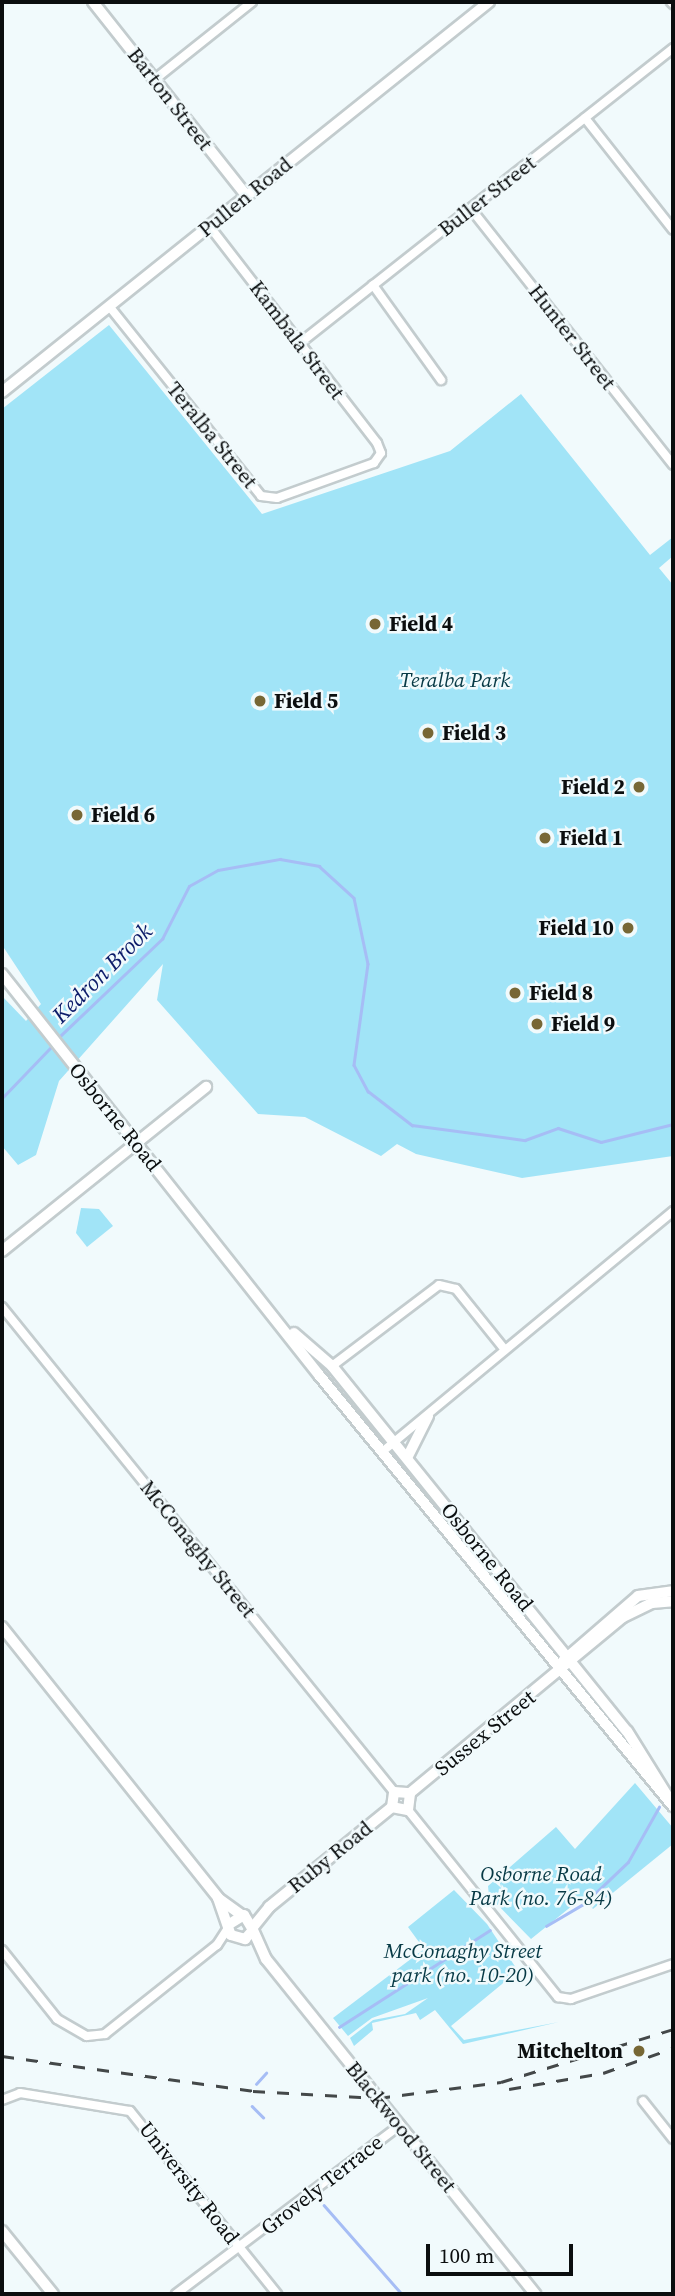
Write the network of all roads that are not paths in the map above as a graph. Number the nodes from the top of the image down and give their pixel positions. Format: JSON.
{"nodes":[{"id":1,"x":93,"y":2,"type":"edge"},
{"id":2,"x":252,"y":2,"type":"edge"},
{"id":3,"x":489,"y":2,"type":"edge"},
{"id":4,"x":673,"y":48,"type":"edge"},
{"id":5,"x":154,"y":80,"type":"junction"},
{"id":6,"x":585,"y":118,"type":"junction"},
{"id":7,"x":246,"y":195,"type":"junction"},
{"id":8,"x":471,"y":209,"type":"junction"},
{"id":9,"x":209,"y":226,"type":"junction"},
{"id":10,"x":673,"y":230,"type":"edge"},
{"id":11,"x":373,"y":285,"type":"junction"},
{"id":12,"x":109,"y":306,"type":"junction"},
{"id":13,"x":300,"y":343,"type":"junction"},
{"id":14,"x":441,"y":380,"type":"dead end"},
{"id":15,"x":2,"y":392,"type":"edge"},
{"id":16,"x":380,"y":456,"type":"joint"},
{"id":17,"x":673,"y":465,"type":"edge"},
{"id":18,"x":2,"y":974,"type":"edge"},
{"id":19,"x":206,"y":1087,"type":"dead end"},
{"id":20,"x":136,"y":1143,"type":"junction"},
{"id":21,"x":673,"y":1212,"type":"edge"},
{"id":22,"x":2,"y":1251,"type":"edge"},
{"id":23,"x":2,"y":1307,"type":"edge"},
{"id":24,"x":283,"y":1324,"type":"junction"},
{"id":25,"x":505,"y":1350,"type":"junction"},
{"id":26,"x":332,"y":1366,"type":"junction"},
{"id":27,"x":428,"y":1416,"type":"junction"},
{"id":28,"x":394,"y":1442,"type":"junction"},
{"id":29,"x":382,"y":1452,"type":"junction"},
{"id":30,"x":407,"y":1458,"type":"junction"},
{"id":31,"x":673,"y":1591,"type":"edge"},
{"id":32,"x":673,"y":1601,"type":"edge"},
{"id":33,"x":2,"y":1627,"type":"edge"},
{"id":34,"x":568,"y":1658,"type":"junction"},
{"id":35,"x":558,"y":1671,"type":"junction"},
{"id":36,"x":394,"y":1792,"type":"junction"},
{"id":37,"x":410,"y":1793,"type":"junction"},
{"id":38,"x":673,"y":1806,"type":"edge"},
{"id":39,"x":392,"y":1807,"type":"junction"},
{"id":40,"x":408,"y":1811,"type":"junction"},
{"id":41,"x":218,"y":1898,"type":"junction"},
{"id":42,"x":269,"y":1907,"type":"junction"},
{"id":43,"x":242,"y":1915,"type":"junction"},
{"id":44,"x":228,"y":1926,"type":"junction"},
{"id":45,"x":253,"y":1929,"type":"junction"},
{"id":46,"x":239,"y":1939,"type":"junction"},
{"id":47,"x":217,"y":1945,"type":"junction"},
{"id":48,"x":2,"y":1950,"type":"edge"},
{"id":49,"x":267,"y":1959,"type":"junction"},
{"id":50,"x":673,"y":1964,"type":"edge"},
{"id":51,"x":2,"y":2100,"type":"edge"},
{"id":52,"x":643,"y":2101,"type":"dead end"},
{"id":53,"x":400,"y":2125,"type":"junction"},
{"id":54,"x":673,"y":2138,"type":"edge"},
{"id":55,"x":2,"y":2231,"type":"edge"},
{"id":56,"x":240,"y":2247,"type":"junction"},
{"id":57,"x":52,"y":2294,"type":"edge"},
{"id":58,"x":176,"y":2294,"type":"edge"},
{"id":59,"x":277,"y":2294,"type":"edge"},
{"id":60,"x":535,"y":2294,"type":"edge"}],
"edges":[{"from":1,"to":5,"type":"street","name":"Barton Street"},
{"from":2,"to":5,"type":"street"},
{"from":3,"to":7,"type":"street","name":"Pullen Road"},
{"from":4,"to":6,"type":"street","name":"Buller Street"},
{"from":5,"to":7,"type":"street","name":"Barton Street"},
{"from":6,"to":8,"type":"street","name":"Buller Street"},
{"from":6,"to":10,"type":"street"},
{"from":7,"to":9,"type":"street","name":"Pullen Road"},
{"from":8,"to":11,"type":"street","name":"Buller Street"},
{"from":8,"to":17,"type":"street","name":"Hunter Street"},
{"from":9,"to":12,"type":"street","name":"Pullen Road"},
{"from":9,"to":13,"type":"street","name":"Kambala Street"},
{"from":11,"to":13,"type":"street","name":"Buller Street"},
{"from":11,"to":14,"type":"street"},
{"from":12,"to":15,"type":"street","name":"Pullen Road"},
{"from":12,"to":16,"type":"street","name":"Teralba Street"},
{"from":13,"to":16,"type":"street","name":"Kambala Street"},
{"from":18,"to":20,"type":"street","name":"Osborne Road"},
{"from":19,"to":20,"type":"street"},
{"from":20,"to":22,"type":"street"},
{"from":20,"to":24,"type":"street","name":"Osborne Road"},
{"from":21,"to":25,"type":"street"},
{"from":23,"to":36,"type":"street","name":"McConaghy Street"},
{"from":24,"to":26,"type":"street","name":"Osborne Road"},
{"from":24,"to":29,"type":"street","name":"Osborne Road"},
{"from":25,"to":26,"type":"street"},
{"from":25,"to":27,"type":"street"},
{"from":26,"to":28,"type":"street","name":"Osborne Road"},
{"from":27,"to":28,"type":"street"},
{"from":27,"to":30,"type":"street"},
{"from":28,"to":29,"type":"street"},
{"from":28,"to":30,"type":"street","name":"Osborne Road"},
{"from":29,"to":35,"type":"street","name":"Osborne Road"},
{"from":30,"to":34,"type":"street","name":"Osborne Road"},
{"from":31,"to":34,"type":"street"},
{"from":32,"to":34,"type":"street"},
{"from":33,"to":41,"type":"street"},
{"from":34,"to":35,"type":"street","name":"Sussex Street"},
{"from":34,"to":38,"type":"street","name":"Osborne Road"},
{"from":35,"to":37,"type":"street","name":"Sussex Street"},
{"from":35,"to":38,"type":"street","name":"Osborne Road"},
{"from":36,"to":37,"type":"street"},
{"from":36,"to":39,"type":"street"},
{"from":37,"to":40,"type":"street"},
{"from":39,"to":40,"type":"street"},
{"from":39,"to":42,"type":"street","name":"Ruby Road"},
{"from":40,"to":50,"type":"street"},
{"from":41,"to":43,"type":"street"},
{"from":41,"to":44,"type":"street"},
{"from":42,"to":43,"type":"street","name":"Ruby Road"},
{"from":42,"to":45,"type":"street","name":"Ruby Road"},
{"from":43,"to":44,"type":"street"},
{"from":43,"to":45,"type":"street","name":"Blackwood Street"},
{"from":44,"to":46,"type":"street","name":"Blackwood Street"},
{"from":44,"to":47,"type":"street"},
{"from":45,"to":46,"type":"street","name":"Ruby Road"},
{"from":45,"to":49,"type":"street","name":"Blackwood Street"},
{"from":46,"to":47,"type":"street"},
{"from":46,"to":49,"type":"street","name":"Blackwood Street"},
{"from":47,"to":48,"type":"street"},
{"from":49,"to":53,"type":"street","name":"Blackwood Street"},
{"from":51,"to":56,"type":"street","name":"University Road"},
{"from":52,"to":54,"type":"street"},
{"from":53,"to":56,"type":"street","name":"Grovely Terrace"},
{"from":53,"to":60,"type":"street","name":"Blackwood Street"},
{"from":55,"to":57,"type":"street"},
{"from":56,"to":58,"type":"street","name":"Grovely Terrace"},
{"from":56,"to":59,"type":"street","name":"University Road"}]}
